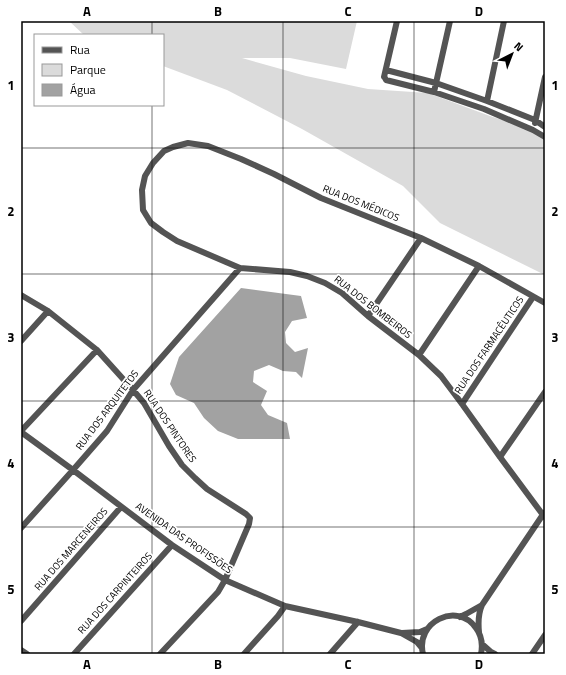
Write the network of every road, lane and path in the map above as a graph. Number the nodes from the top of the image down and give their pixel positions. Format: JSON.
{"nodes":[{"id":1,"x":397,"y":21,"type":"edge"},
{"id":2,"x":450,"y":21,"type":"edge"},
{"id":3,"x":504,"y":21,"type":"edge"},
{"id":4,"x":386,"y":70,"type":"junction"},
{"id":5,"x":545,"y":77,"type":"edge"},
{"id":6,"x":436,"y":83,"type":"junction"},
{"id":7,"x":434,"y":92,"type":"junction"},
{"id":8,"x":486,"y":101,"type":"junction"},
{"id":9,"x":480,"y":108,"type":"junction"},
{"id":10,"x":488,"y":111,"type":"junction"},
{"id":11,"x":535,"y":120,"type":"junction"},
{"id":12,"x":545,"y":126,"type":"edge"},
{"id":13,"x":533,"y":130,"type":"junction"},
{"id":14,"x":545,"y":137,"type":"edge"},
{"id":15,"x":164,"y":151,"type":"joint"},
{"id":16,"x":421,"y":238,"type":"junction"},
{"id":17,"x":479,"y":266,"type":"junction"},
{"id":18,"x":240,"y":268,"type":"junction"},
{"id":19,"x":21,"y":295,"type":"edge"},
{"id":20,"x":533,"y":297,"type":"junction"},
{"id":21,"x":545,"y":303,"type":"edge"},
{"id":22,"x":48,"y":311,"type":"junction"},
{"id":23,"x":368,"y":316,"type":"junction"},
{"id":24,"x":21,"y":341,"type":"edge"},
{"id":25,"x":97,"y":350,"type":"junction"},
{"id":26,"x":419,"y":355,"type":"junction"},
{"id":27,"x":133,"y":390,"type":"junction"},
{"id":28,"x":545,"y":392,"type":"edge"},
{"id":29,"x":462,"y":404,"type":"junction"},
{"id":30,"x":21,"y":432,"type":"edge"},
{"id":31,"x":500,"y":457,"type":"junction"},
{"id":32,"x":73,"y":470,"type":"junction"},
{"id":33,"x":121,"y":507,"type":"junction"},
{"id":34,"x":544,"y":515,"type":"edge"},
{"id":35,"x":21,"y":528,"type":"edge"},
{"id":36,"x":172,"y":545,"type":"junction"},
{"id":37,"x":225,"y":580,"type":"junction"},
{"id":38,"x":482,"y":605,"type":"junction"},
{"id":39,"x":285,"y":606,"type":"junction"},
{"id":40,"x":460,"y":617,"type":"junction"},
{"id":41,"x":21,"y":622,"type":"edge"},
{"id":42,"x":358,"y":622,"type":"junction"},
{"id":43,"x":427,"y":629,"type":"junction"},
{"id":44,"x":479,"y":632,"type":"junction"},
{"id":45,"x":401,"y":633,"type":"junction"},
{"id":46,"x":545,"y":635,"type":"edge"},
{"id":47,"x":482,"y":644,"type":"junction"},
{"id":48,"x":21,"y":650,"type":"edge"},
{"id":49,"x":422,"y":651,"type":"edge"},
{"id":50,"x":27,"y":654,"type":"edge"},
{"id":51,"x":74,"y":654,"type":"edge"},
{"id":52,"x":160,"y":654,"type":"edge"},
{"id":53,"x":244,"y":654,"type":"edge"},
{"id":54,"x":330,"y":654,"type":"edge"},
{"id":55,"x":481,"y":654,"type":"edge"},
{"id":56,"x":495,"y":654,"type":"edge"},
{"id":57,"x":532,"y":654,"type":"edge"}],
"edges":[{"from":1,"to":4,"type":"street"},
{"from":2,"to":6,"type":"street"},
{"from":3,"to":8,"type":"street"},
{"from":4,"to":6,"type":"street"},
{"from":4,"to":7,"type":"street"},
{"from":5,"to":11,"type":"street"},
{"from":6,"to":7,"type":"street"},
{"from":6,"to":8,"type":"street"},
{"from":7,"to":9,"type":"street"},
{"from":8,"to":9,"type":"street"},
{"from":8,"to":10,"type":"street"},
{"from":8,"to":11,"type":"street"},
{"from":9,"to":10,"type":"street"},
{"from":10,"to":13,"type":"street"},
{"from":11,"to":12,"type":"street"},
{"from":11,"to":13,"type":"street"},
{"from":13,"to":14,"type":"street"},
{"from":15,"to":16,"type":"street","name":"RUA DOS MÉDICOS"},
{"from":15,"to":18,"type":"street","name":"RUA DOS BOMBEIROS"},
{"from":16,"to":17,"type":"street","name":"RUA DOS MÉDICOS"},
{"from":16,"to":23,"type":"street"},
{"from":17,"to":20,"type":"street","name":"RUA DOS MÉDICOS"},
{"from":17,"to":26,"type":"street"},
{"from":18,"to":23,"type":"street","name":"RUA DOS BOMBEIROS"},
{"from":18,"to":27,"type":"street","name":"RUA DOS ARQUITETOS"},
{"from":19,"to":22,"type":"street"},
{"from":20,"to":21,"type":"street","name":"RUA DOS MÉDICOS"},
{"from":20,"to":29,"type":"street","name":"RUA DOS FARMACÊUTICOS"},
{"from":22,"to":24,"type":"street"},
{"from":22,"to":25,"type":"street"},
{"from":23,"to":26,"type":"street","name":"RUA DOS BOMBEIROS"},
{"from":25,"to":27,"type":"street"},
{"from":25,"to":30,"type":"street"},
{"from":26,"to":29,"type":"street","name":"RUA DOS BOMBEIROS"},
{"from":27,"to":32,"type":"street","name":"RUA DOS ARQUITETOS"},
{"from":27,"to":37,"type":"street","name":"RUA DOS PINTORES"},
{"from":28,"to":31,"type":"street"},
{"from":29,"to":31,"type":"street","name":"RUA DOS BOMBEIROS"},
{"from":30,"to":32,"type":"street","name":"AVENIDA DAS PROFISSÕES"},
{"from":31,"to":34,"type":"street","name":"RUA DOS BOMBEIROS"},
{"from":32,"to":33,"type":"street","name":"AVENIDA DAS PROFISSÕES"},
{"from":32,"to":35,"type":"street","name":"RUA DOS ARQUITETOS"},
{"from":33,"to":36,"type":"street","name":"AVENIDA DAS PROFISSÕES"},
{"from":33,"to":41,"type":"street","name":"RUA DOS MARCENEIROS"},
{"from":34,"to":38,"type":"street"},
{"from":36,"to":37,"type":"street","name":"AVENIDA DAS PROFISSÕES"},
{"from":36,"to":51,"type":"street","name":"RUA DOS CARPINTEIROS"},
{"from":37,"to":39,"type":"street","name":"AVENIDA DAS PROFISSÕES"},
{"from":37,"to":52,"type":"street","name":"RUA DOS PINTORES"},
{"from":38,"to":40,"type":"street"},
{"from":38,"to":44,"type":"street"},
{"from":39,"to":42,"type":"street","name":"AVENIDA DAS PROFISSÕES"},
{"from":39,"to":53,"type":"street"},
{"from":40,"to":43,"type":"street"},
{"from":40,"to":44,"type":"street"},
{"from":42,"to":45,"type":"street","name":"AVENIDA DAS PROFISSÕES"},
{"from":42,"to":54,"type":"street"},
{"from":43,"to":45,"type":"street"},
{"from":43,"to":49,"type":"street"},
{"from":44,"to":47,"type":"street"},
{"from":45,"to":49,"type":"street"},
{"from":46,"to":57,"type":"street"},
{"from":47,"to":55,"type":"street"},
{"from":47,"to":56,"type":"street"},
{"from":48,"to":50,"type":"street"}]}
